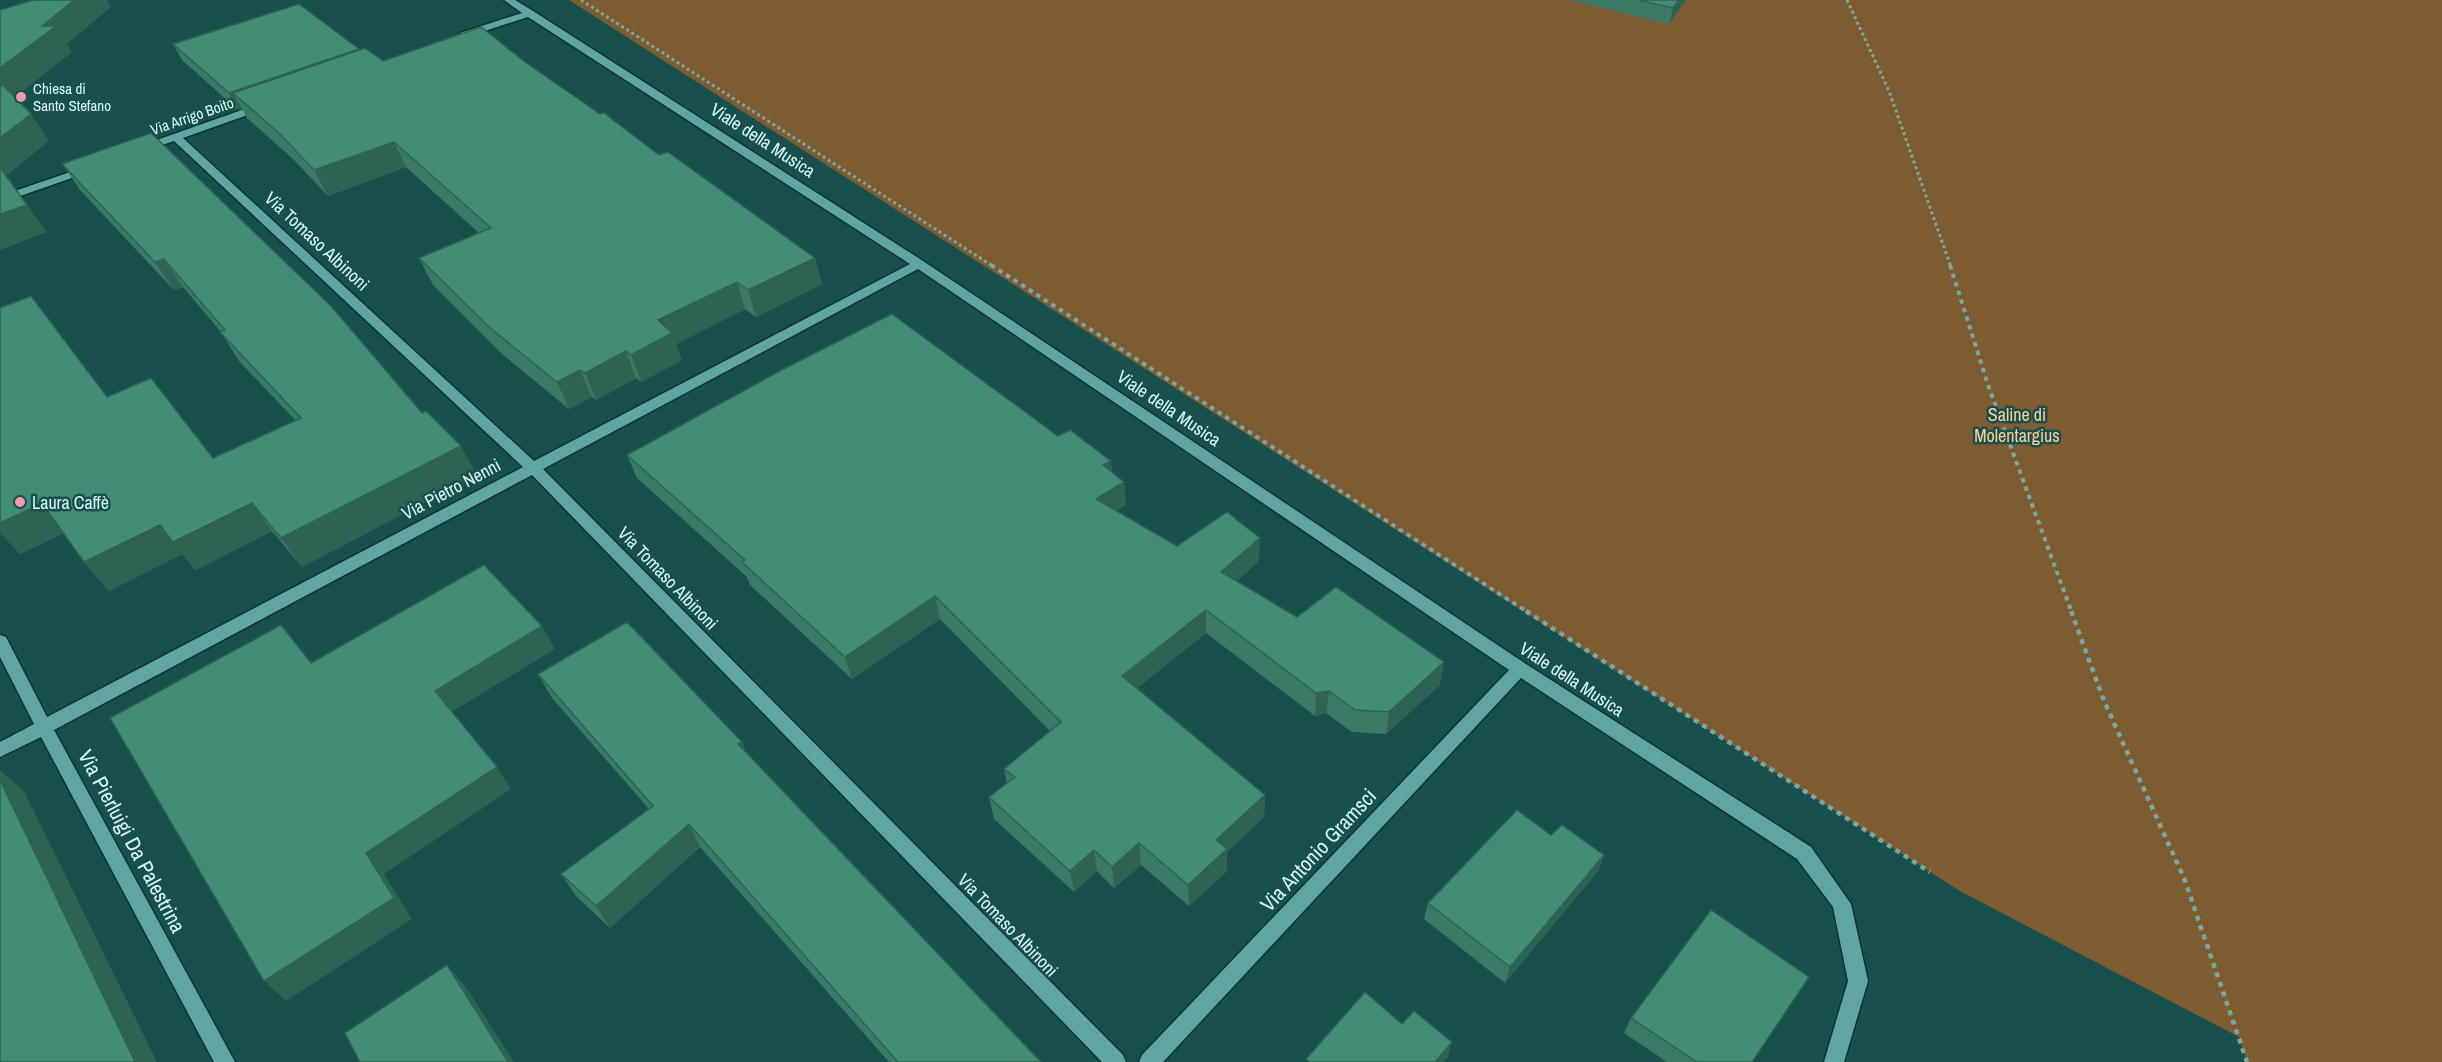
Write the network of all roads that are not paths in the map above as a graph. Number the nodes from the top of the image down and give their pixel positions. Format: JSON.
{"nodes":[{"id":1,"x":509,"y":0,"type":"edge"},
{"id":2,"x":530,"y":14,"type":"junction"},
{"id":3,"x":454,"y":38,"type":"edge"},
{"id":4,"x":275,"y":102,"type":"edge"},
{"id":5,"x":177,"y":137,"type":"junction"},
{"id":6,"x":132,"y":153,"type":"edge"},
{"id":7,"x":99,"y":164,"type":"edge"},
{"id":8,"x":0,"y":200,"type":"edge"},
{"id":9,"x":919,"y":264,"type":"junction"},
{"id":10,"x":533,"y":468,"type":"junction"},
{"id":11,"x":0,"y":640,"type":"edge"},
{"id":12,"x":1520,"y":669,"type":"junction"},
{"id":13,"x":44,"y":727,"type":"junction"},
{"id":14,"x":0,"y":750,"type":"edge"},
{"id":15,"x":225,"y":1062,"type":"edge"},
{"id":16,"x":1116,"y":1062,"type":"edge"},
{"id":17,"x":1149,"y":1062,"type":"edge"},
{"id":18,"x":1834,"y":1062,"type":"edge"}],
"edges":[{"from":1,"to":2,"type":"street","name":"Viale della Musica"},
{"from":2,"to":3,"type":"street"},
{"from":2,"to":9,"type":"street","name":"Viale della Musica"},
{"from":4,"to":5,"type":"street","name":"Via Arrigo Boito"},
{"from":5,"to":6,"type":"street","name":"Via Arrigo Boito"},
{"from":5,"to":10,"type":"street","name":"Via Tomaso Albinoni"},
{"from":7,"to":8,"type":"street"},
{"from":9,"to":10,"type":"street","name":"Via Pietro Nenni"},
{"from":9,"to":12,"type":"street","name":"Viale della Musica"},
{"from":10,"to":13,"type":"street","name":"Via Pietro Nenni"},
{"from":10,"to":16,"type":"street","name":"Via Tomaso Albinoni"},
{"from":11,"to":13,"type":"street","name":"Via Pierluigi Da Palestrina"},
{"from":12,"to":17,"type":"street","name":"Via Antonio Gramsci"},
{"from":12,"to":18,"type":"street","name":"Viale della Musica"},
{"from":13,"to":14,"type":"street","name":"Via Pietro Nenni"},
{"from":13,"to":15,"type":"street","name":"Via Pierluigi Da Palestrina"}]}
